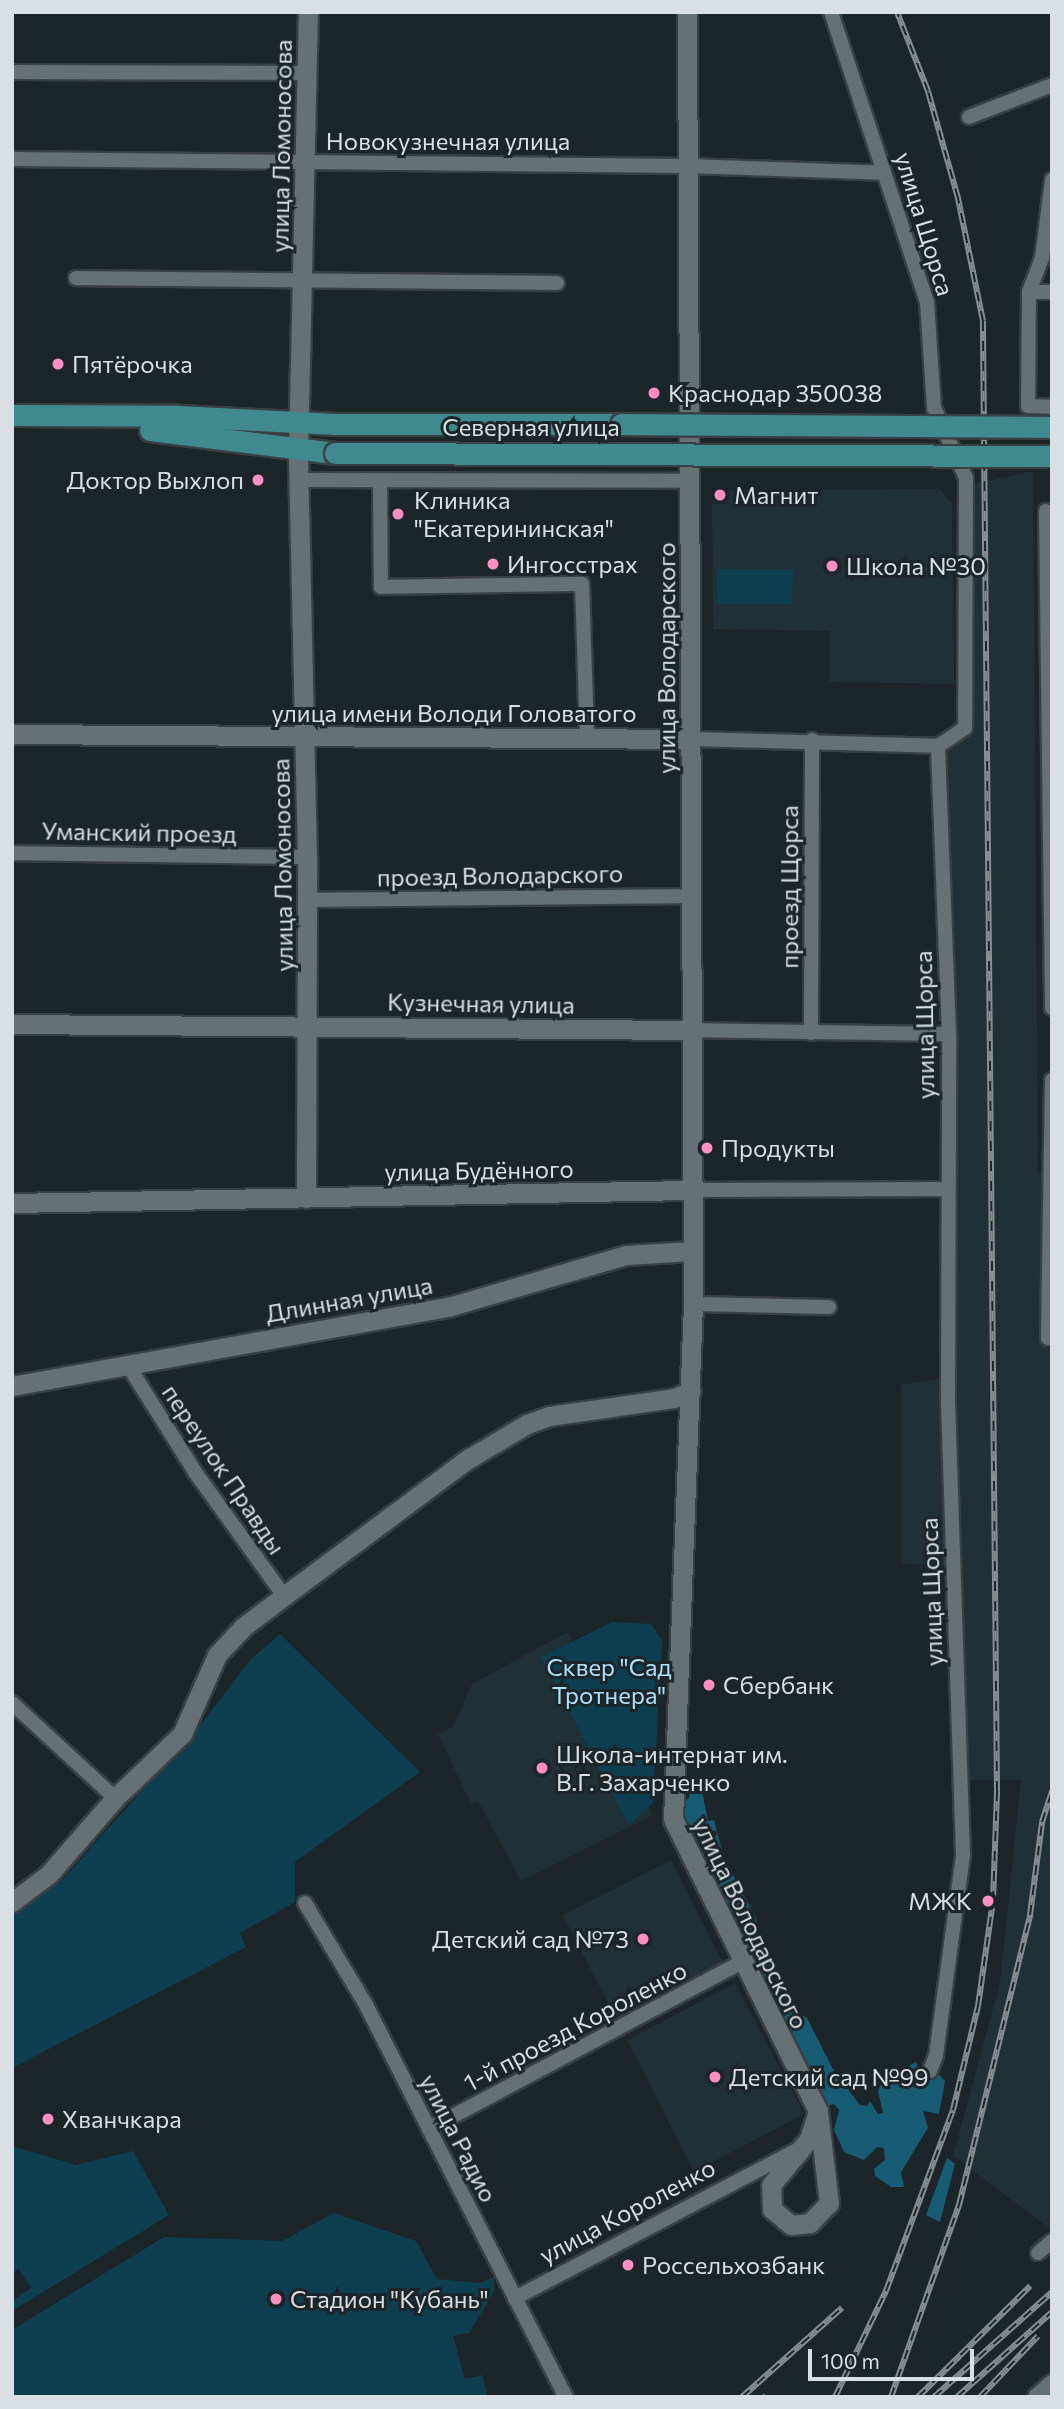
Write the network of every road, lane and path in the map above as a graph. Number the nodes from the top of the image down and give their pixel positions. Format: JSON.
{"nodes":[{"id":1,"x":308,"y":12,"type":"edge"},
{"id":2,"x":687,"y":12,"type":"edge"},
{"id":3,"x":831,"y":12,"type":"edge"},
{"id":4,"x":12,"y":72,"type":"edge"},
{"id":5,"x":307,"y":73,"type":"junction"},
{"id":6,"x":1052,"y":85,"type":"edge"},
{"id":7,"x":969,"y":117,"type":"dead end"},
{"id":8,"x":12,"y":159,"type":"edge"},
{"id":9,"x":305,"y":163,"type":"junction"},
{"id":10,"x":688,"y":166,"type":"junction"},
{"id":11,"x":884,"y":173,"type":"junction"},
{"id":12,"x":1052,"y":180,"type":"edge"},
{"id":13,"x":76,"y":278,"type":"dead end"},
{"id":14,"x":303,"y":280,"type":"junction"},
{"id":15,"x":557,"y":283,"type":"dead end"},
{"id":16,"x":1030,"y":292,"type":"junction"},
{"id":17,"x":1052,"y":292,"type":"edge"},
{"id":18,"x":1052,"y":407,"type":"edge"},
{"id":19,"x":12,"y":415,"type":"edge"},
{"id":20,"x":299,"y":423,"type":"junction"},
{"id":21,"x":1052,"y":427,"type":"edge"},
{"id":22,"x":12,"y":429,"type":"edge"},
{"id":23,"x":298,"y":450,"type":"junction"},
{"id":24,"x":1052,"y":456,"type":"edge"},
{"id":25,"x":299,"y":480,"type":"junction"},
{"id":26,"x":690,"y":481,"type":"junction"},
{"id":27,"x":380,"y":482,"type":"junction"},
{"id":28,"x":1046,"y":511,"type":"dead end"},
{"id":29,"x":12,"y":734,"type":"edge"},
{"id":30,"x":305,"y":737,"type":"junction"},
{"id":31,"x":587,"y":738,"type":"junction"},
{"id":32,"x":691,"y":739,"type":"junction"},
{"id":33,"x":812,"y":740,"type":"junction"},
{"id":34,"x":1049,"y":743,"type":"edge"},
{"id":35,"x":938,"y":746,"type":"junction"},
{"id":36,"x":12,"y":853,"type":"edge"},
{"id":37,"x":307,"y":857,"type":"junction"},
{"id":38,"x":693,"y":895,"type":"junction"},
{"id":39,"x":307,"y":900,"type":"junction"},
{"id":40,"x":1052,"y":1008,"type":"edge"},
{"id":41,"x":12,"y":1024,"type":"edge"},
{"id":42,"x":308,"y":1026,"type":"junction"},
{"id":43,"x":692,"y":1030,"type":"junction"},
{"id":44,"x":811,"y":1033,"type":"junction"},
{"id":45,"x":949,"y":1034,"type":"junction"},
{"id":46,"x":1052,"y":1080,"type":"edge"},
{"id":47,"x":1051,"y":1181,"type":"edge"},
{"id":48,"x":948,"y":1189,"type":"junction"},
{"id":49,"x":690,"y":1190,"type":"junction"},
{"id":50,"x":306,"y":1198,"type":"junction"},
{"id":51,"x":12,"y":1203,"type":"edge"},
{"id":52,"x":691,"y":1251,"type":"junction"},
{"id":53,"x":693,"y":1304,"type":"junction"},
{"id":54,"x":829,"y":1307,"type":"dead end"},
{"id":55,"x":1050,"y":1338,"type":"edge"},
{"id":56,"x":129,"y":1367,"type":"junction"},
{"id":57,"x":12,"y":1386,"type":"edge"},
{"id":58,"x":691,"y":1391,"type":"junction"},
{"id":59,"x":284,"y":1596,"type":"junction"},
{"id":60,"x":12,"y":1703,"type":"edge"},
{"id":61,"x":115,"y":1798,"type":"junction"},
{"id":62,"x":12,"y":1902,"type":"edge"},
{"id":63,"x":305,"y":1903,"type":"dead end"},
{"id":64,"x":742,"y":1962,"type":"junction"},
{"id":65,"x":930,"y":2071,"type":"dead end"},
{"id":66,"x":818,"y":2111,"type":"junction"},
{"id":67,"x":429,"y":2129,"type":"junction"},
{"id":68,"x":802,"y":2148,"type":"junction"},
{"id":69,"x":762,"y":2166,"type":"junction"},
{"id":70,"x":782,"y":2167,"type":"junction"},
{"id":71,"x":828,"y":2173,"type":"junction"},
{"id":72,"x":1052,"y":2241,"type":"edge"},
{"id":73,"x":1038,"y":2253,"type":"dead end"},
{"id":74,"x":515,"y":2298,"type":"junction"},
{"id":75,"x":1052,"y":2384,"type":"edge"},
{"id":76,"x":1052,"y":2392,"type":"edge"},
{"id":77,"x":566,"y":2397,"type":"edge"},
{"id":78,"x":1037,"y":2397,"type":"edge"},
{"id":79,"x":1046,"y":2397,"type":"edge"}],
"edges":[{"from":1,"to":5,"type":"street","name":"улица Ломоносова"},
{"from":2,"to":10,"type":"street","name":"улица Володарского"},
{"from":3,"to":11,"type":"street","name":"улица Щорса"},
{"from":4,"to":5,"type":"street"},
{"from":5,"to":9,"type":"street","name":"улица Ломоносова"},
{"from":6,"to":7,"type":"street"},
{"from":8,"to":9,"type":"street","name":"Новокузнечная улица"},
{"from":9,"to":10,"type":"street","name":"Новокузнечная улица"},
{"from":9,"to":14,"type":"street","name":"улица Ломоносова"},
{"from":10,"to":11,"type":"street","name":"Новокузнечная улица"},
{"from":10,"to":26,"type":"street","name":"улица Володарского"},
{"from":11,"to":35,"type":"street","name":"улица Щорса"},
{"from":12,"to":16,"type":"street"},
{"from":13,"to":14,"type":"street","name":"улица Ломоносова"},
{"from":14,"to":15,"type":"street","name":"улица Ломоносова"},
{"from":14,"to":20,"type":"street","name":"улица Ломоносова"},
{"from":16,"to":17,"type":"street"},
{"from":16,"to":18,"type":"street"},
{"from":19,"to":20,"type":"main road","name":"Северная улица"},
{"from":20,"to":21,"type":"main road","name":"Северная улица","bridge":true},
{"from":20,"to":23,"type":"street","name":"улица Ломоносова"},
{"from":22,"to":23,"type":"main road","name":"Северная улица"},
{"from":23,"to":24,"type":"main road","name":"Северная улица","bridge":true},
{"from":23,"to":25,"type":"street","name":"улица Ломоносова"},
{"from":25,"to":27,"type":"street"},
{"from":25,"to":30,"type":"street","name":"улица Ломоносова"},
{"from":26,"to":27,"type":"street"},
{"from":26,"to":32,"type":"street","name":"улица Володарского"},
{"from":27,"to":31,"type":"street"},
{"from":28,"to":34,"type":"street"},
{"from":29,"to":30,"type":"street","name":"улица имени Володи Головатого"},
{"from":30,"to":31,"type":"street","name":"улица имени Володи Головатого"},
{"from":30,"to":37,"type":"street","name":"улица Ломоносова"},
{"from":31,"to":32,"type":"street","name":"улица имени Володи Головатого"},
{"from":32,"to":33,"type":"street","name":"улица имени Володи Головатого"},
{"from":32,"to":38,"type":"street","name":"улица Володарского"},
{"from":33,"to":35,"type":"street","name":"улица имени Володи Головатого"},
{"from":33,"to":44,"type":"street","name":"проезд Щорса"},
{"from":34,"to":40,"type":"street"},
{"from":35,"to":45,"type":"street","name":"улица Щорса"},
{"from":36,"to":37,"type":"street","name":"Уманский проезд"},
{"from":37,"to":39,"type":"street","name":"улица Ломоносова"},
{"from":38,"to":39,"type":"street","name":"проезд Володарского"},
{"from":38,"to":43,"type":"street","name":"улица Володарского"},
{"from":39,"to":42,"type":"street","name":"улица Ломоносова"},
{"from":41,"to":42,"type":"street","name":"Кузнечная улица"},
{"from":42,"to":43,"type":"street","name":"Кузнечная улица"},
{"from":42,"to":50,"type":"street","name":"улица Ломоносова"},
{"from":43,"to":44,"type":"street","name":"Кузнечная улица"},
{"from":43,"to":49,"type":"street","name":"улица Володарского"},
{"from":44,"to":45,"type":"street","name":"Кузнечная улица"},
{"from":45,"to":48,"type":"street","name":"улица Щорса"},
{"from":46,"to":47,"type":"street"},
{"from":47,"to":55,"type":"street"},
{"from":48,"to":49,"type":"street","name":"улица Будённого"},
{"from":48,"to":65,"type":"street","name":"улица Щорса"},
{"from":49,"to":50,"type":"street","name":"улица Будённого"},
{"from":49,"to":52,"type":"street","name":"улица Володарского"},
{"from":50,"to":51,"type":"street","name":"улица Будённого"},
{"from":52,"to":53,"type":"street","name":"улица Володарского"},
{"from":52,"to":56,"type":"street","name":"Длинная улица"},
{"from":53,"to":54,"type":"street"},
{"from":53,"to":58,"type":"street","name":"улица Володарского"},
{"from":56,"to":57,"type":"street","name":"Длинная улица"},
{"from":56,"to":59,"type":"street","name":"переулок Правды"},
{"from":58,"to":59,"type":"street"},
{"from":58,"to":64,"type":"street","name":"улица Володарского"},
{"from":59,"to":61,"type":"street"},
{"from":60,"to":61,"type":"street"},
{"from":61,"to":62,"type":"street"},
{"from":63,"to":67,"type":"street","name":"улица Радио"},
{"from":64,"to":66,"type":"street","name":"улица Володарского"},
{"from":64,"to":67,"type":"street","name":"1-й проезд Короленко"},
{"from":66,"to":68,"type":"street"},
{"from":66,"to":71,"type":"street","name":"улица Володарского"},
{"from":67,"to":74,"type":"street","name":"улица Радио"},
{"from":68,"to":69,"type":"street","name":"улица Короленко"},
{"from":68,"to":70,"type":"street"},
{"from":69,"to":70,"type":"street"},
{"from":69,"to":74,"type":"street","name":"улица Короленко"},
{"from":70,"to":71,"type":"street"},
{"from":70,"to":71,"type":"street","name":"улица Володарского"},
{"from":72,"to":73,"type":"street"},
{"from":74,"to":77,"type":"street","name":"улица Радио"},
{"from":75,"to":78,"type":"street"},
{"from":76,"to":79,"type":"street"}]}
